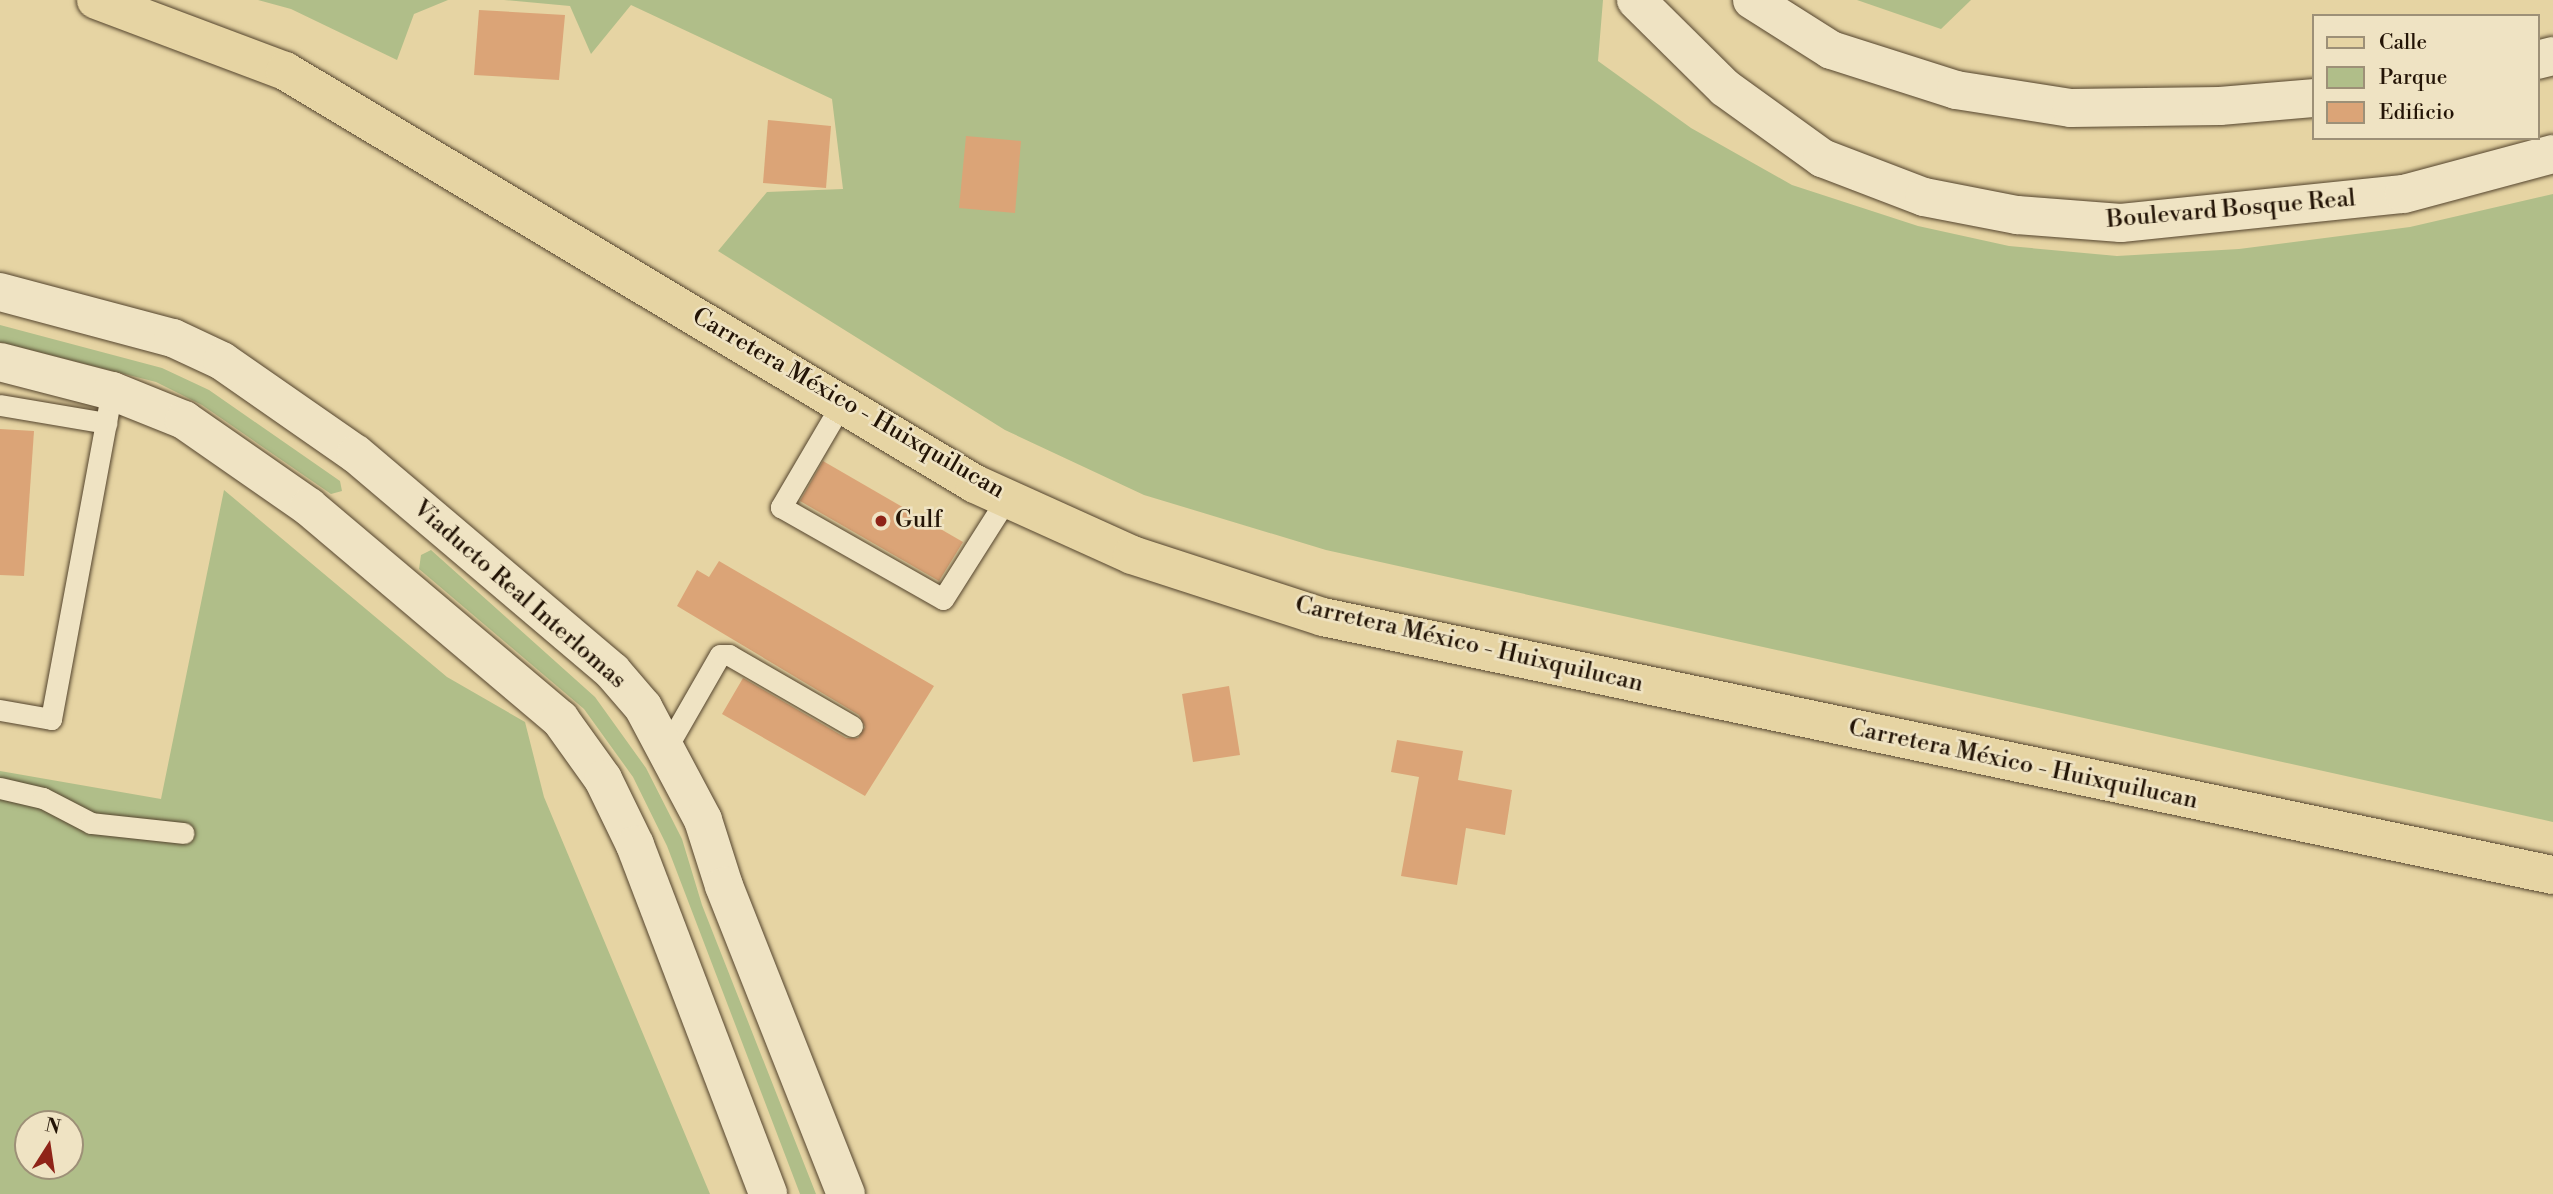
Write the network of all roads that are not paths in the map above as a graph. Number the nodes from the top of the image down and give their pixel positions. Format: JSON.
{"nodes":[{"id":1,"x":96,"y":0,"type":"edge"},
{"id":2,"x":1636,"y":0,"type":"edge"},
{"id":3,"x":1752,"y":0,"type":"edge"},
{"id":4,"x":2312,"y":98,"type":"edge"},
{"id":5,"x":2553,"y":154,"type":"edge"},
{"id":6,"x":0,"y":292,"type":"edge"},
{"id":7,"x":0,"y":362,"type":"edge"},
{"id":8,"x":842,"y":403,"type":"junction"},
{"id":9,"x":0,"y":405,"type":"edge"},
{"id":10,"x":109,"y":407,"type":"junction"},
{"id":11,"x":1007,"y":498,"type":"junction"},
{"id":12,"x":0,"y":710,"type":"edge"},
{"id":13,"x":852,"y":726,"type":"dead end"},
{"id":14,"x":667,"y":747,"type":"junction"},
{"id":15,"x":0,"y":788,"type":"edge"},
{"id":16,"x":183,"y":833,"type":"dead end"},
{"id":17,"x":2553,"y":875,"type":"edge"},
{"id":18,"x":768,"y":1194,"type":"edge"},
{"id":19,"x":846,"y":1194,"type":"edge"}],
"edges":[{"from":1,"to":8,"type":"main road","name":"Carretera México - Huixquilucan"},
{"from":2,"to":5,"type":"main road","name":"Boulevard Bosque Real"},
{"from":3,"to":4,"type":"main road"},
{"from":6,"to":14,"type":"main road","name":"Viaducto Real Interlomas"},
{"from":7,"to":10,"type":"main road"},
{"from":8,"to":11,"type":"main road","name":"Carretera México - Huixquilucan"},
{"from":8,"to":11,"type":"lane"},
{"from":9,"to":10,"type":"lane"},
{"from":10,"to":12,"type":"lane"},
{"from":10,"to":18,"type":"main road"},
{"from":11,"to":17,"type":"main road","name":"Carretera México - Huixquilucan"},
{"from":13,"to":14,"type":"lane"},
{"from":14,"to":19,"type":"main road","name":"Viaducto Real Interlomas"},
{"from":15,"to":16,"type":"lane"}]}
